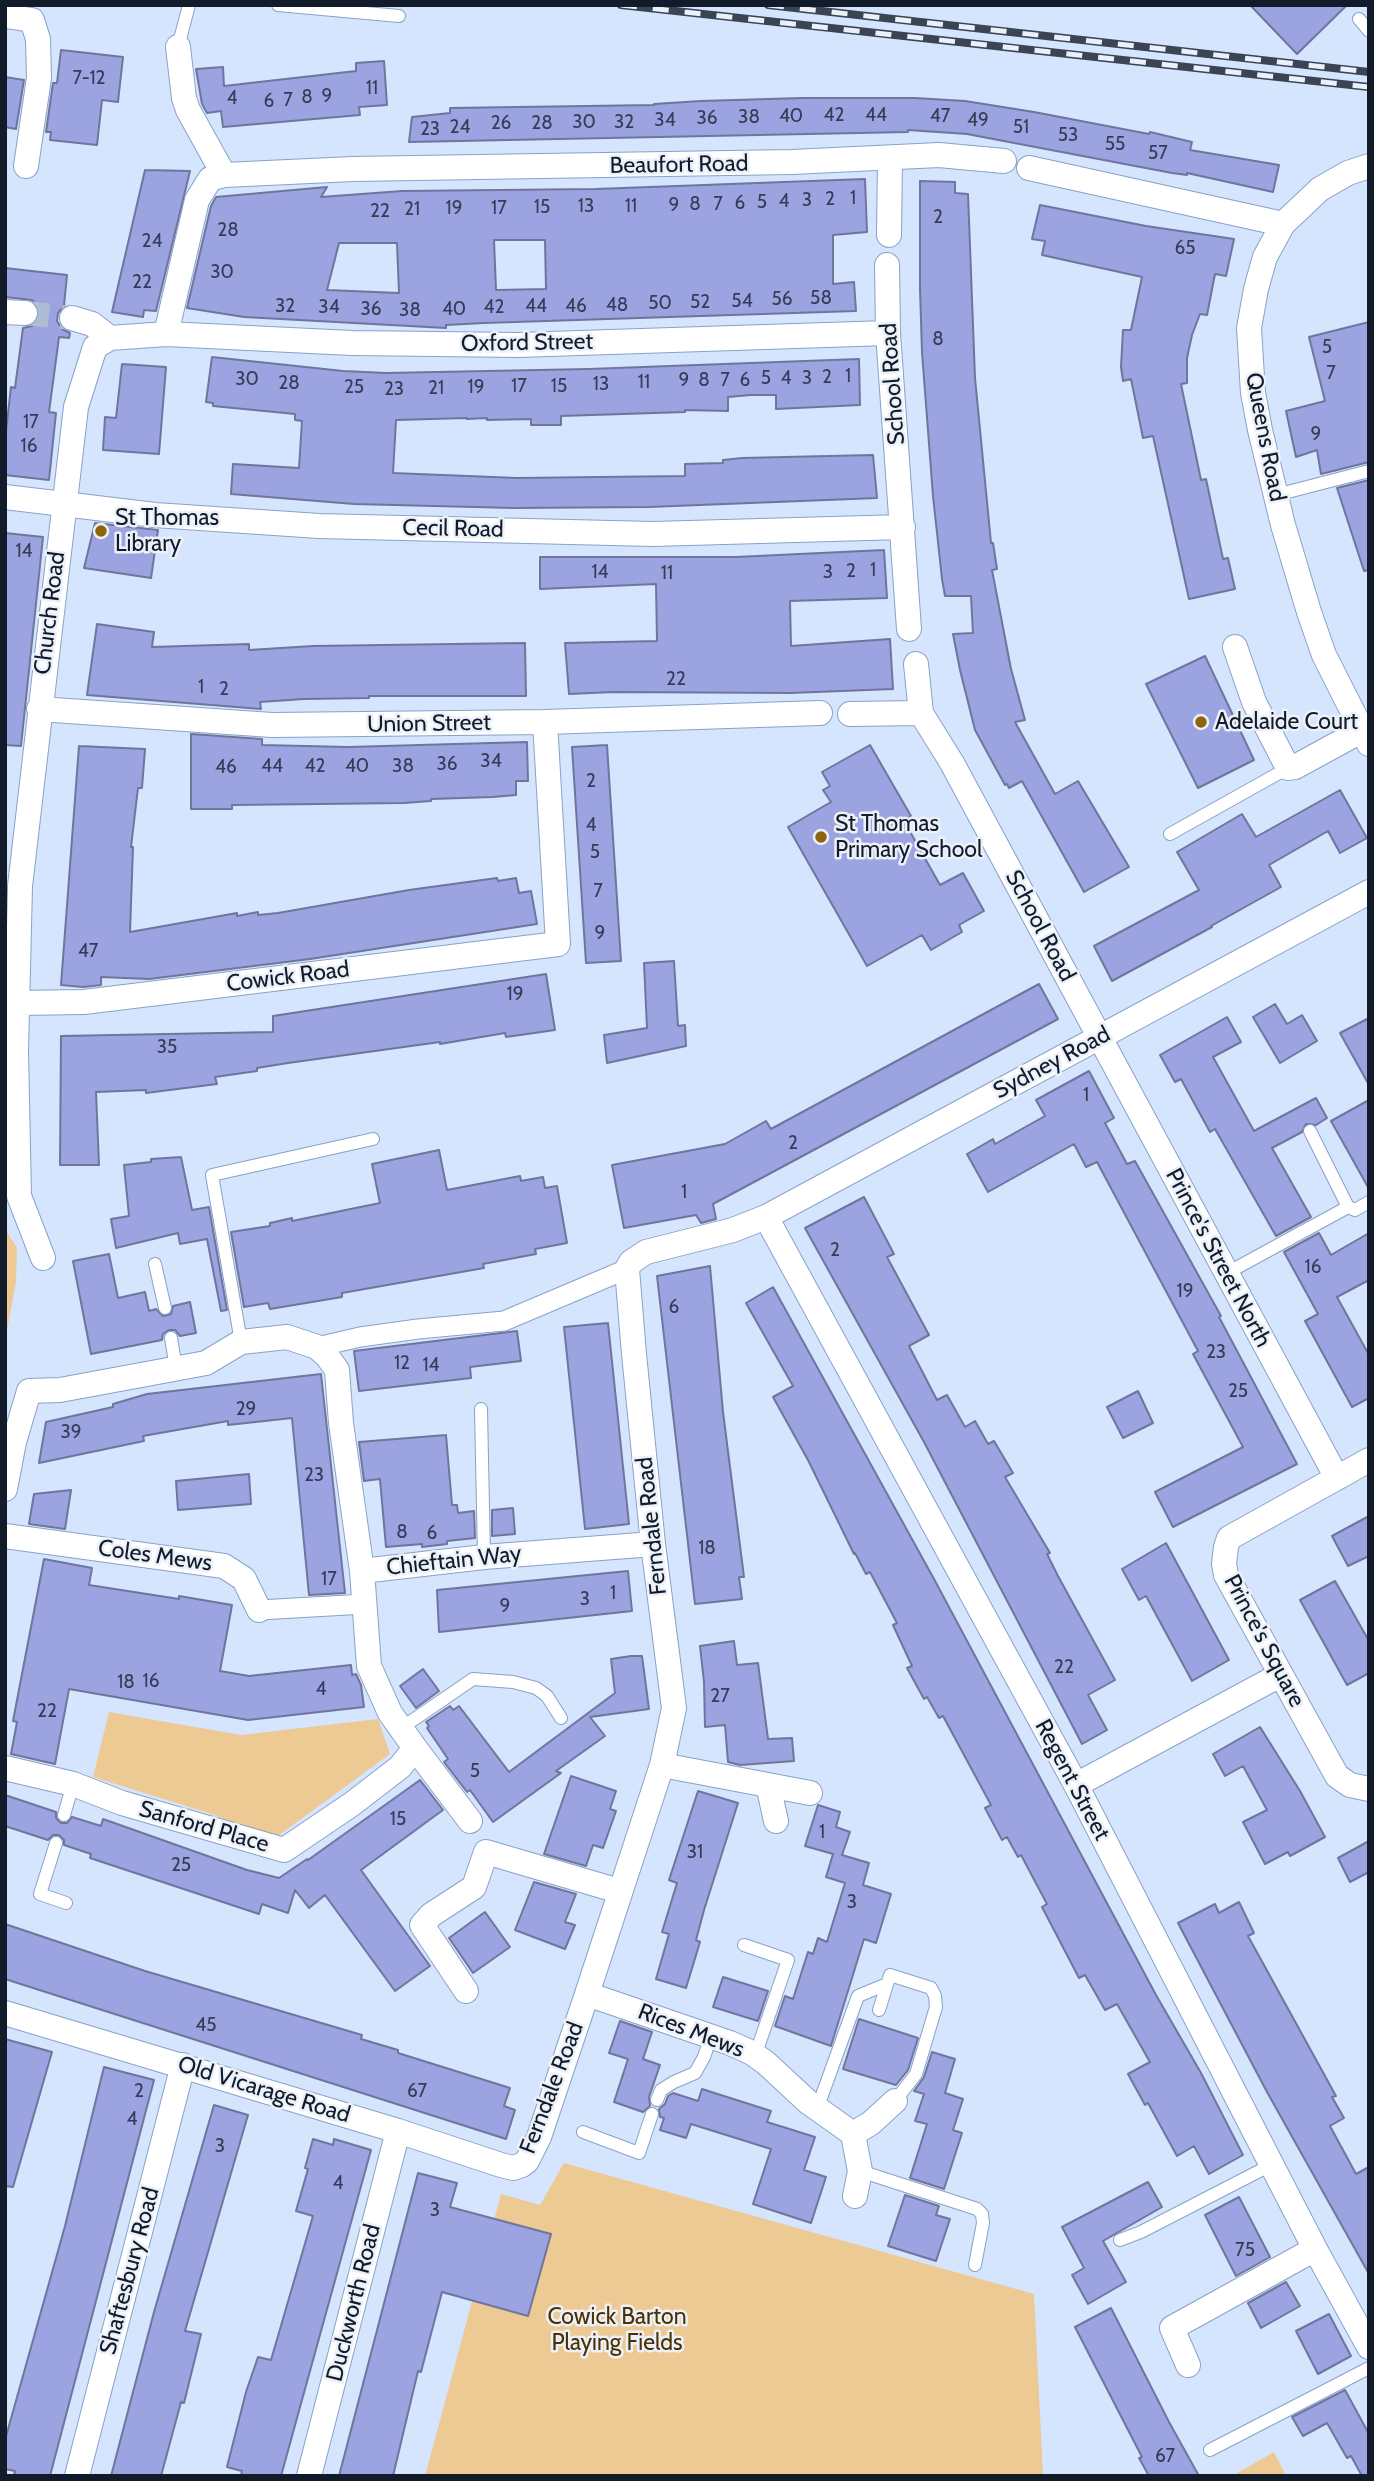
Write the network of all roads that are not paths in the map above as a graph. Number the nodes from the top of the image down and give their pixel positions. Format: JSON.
{"nodes":[{"id":1,"x":189,"y":5,"type":"edge"},
{"id":2,"x":278,"y":5,"type":"edge"},
{"id":3,"x":5,"y":16,"type":"edge"},
{"id":4,"x":399,"y":16,"type":"dead end"},
{"id":5,"x":1359,"y":19,"type":"dead end"},
{"id":6,"x":1369,"y":31,"type":"edge"},
{"id":7,"x":178,"y":47,"type":"joint"},
{"id":8,"x":890,"y":159,"type":"junction"},
{"id":9,"x":1004,"y":161,"type":"dead end"},
{"id":10,"x":26,"y":166,"type":"dead end"},
{"id":11,"x":1369,"y":166,"type":"edge"},
{"id":12,"x":1029,"y":168,"type":"dead end"},
{"id":13,"x":224,"y":175,"type":"junction"},
{"id":14,"x":1283,"y":224,"type":"junction"},
{"id":15,"x":889,"y":235,"type":"dead end"},
{"id":16,"x":887,"y":265,"type":"dead end"},
{"id":17,"x":72,"y":318,"type":"tunnel mouth"},
{"id":18,"x":888,"y":333,"type":"junction"},
{"id":19,"x":166,"y":334,"type":"junction"},
{"id":20,"x":110,"y":338,"type":"junction"},
{"id":21,"x":1369,"y":471,"type":"edge"},
{"id":22,"x":1276,"y":495,"type":"junction"},
{"id":23,"x":5,"y":497,"type":"edge"},
{"id":24,"x":63,"y":503,"type":"junction"},
{"id":25,"x":903,"y":527,"type":"junction"},
{"id":26,"x":909,"y":629,"type":"dead end"},
{"id":27,"x":1235,"y":647,"type":"dead end"},
{"id":28,"x":916,"y":663,"type":"dead end"},
{"id":29,"x":39,"y":709,"type":"junction"},
{"id":30,"x":820,"y":713,"type":"dead end"},
{"id":31,"x":921,"y":713,"type":"junction"},
{"id":32,"x":850,"y":714,"type":"dead end"},
{"id":33,"x":545,"y":722,"type":"junction"},
{"id":34,"x":1365,"y":738,"type":"edge"},
{"id":35,"x":1288,"y":768,"type":"junction"},
{"id":36,"x":1170,"y":834,"type":"dead end"},
{"id":37,"x":1369,"y":892,"type":"edge"},
{"id":38,"x":17,"y":1003,"type":"junction"},
{"id":39,"x":1100,"y":1037,"type":"junction"},
{"id":40,"x":1310,"y":1131,"type":"dead end"},
{"id":41,"x":373,"y":1139,"type":"dead end"},
{"id":42,"x":12,"y":1144,"type":"edge"},
{"id":43,"x":1369,"y":1202,"type":"edge"},
{"id":44,"x":1348,"y":1207,"type":"junction"},
{"id":45,"x":766,"y":1217,"type":"junction"},
{"id":46,"x":43,"y":1258,"type":"dead end"},
{"id":47,"x":155,"y":1264,"type":"dead end"},
{"id":48,"x":627,"y":1269,"type":"junction"},
{"id":49,"x":1227,"y":1273,"type":"junction"},
{"id":50,"x":165,"y":1307,"type":"dead end"},
{"id":51,"x":171,"y":1338,"type":"dead end"},
{"id":52,"x":241,"y":1342,"type":"junction"},
{"id":53,"x":317,"y":1347,"type":"junction"},
{"id":54,"x":176,"y":1368,"type":"junction"},
{"id":55,"x":481,"y":1409,"type":"dead end"},
{"id":56,"x":1369,"y":1460,"type":"edge"},
{"id":57,"x":1337,"y":1478,"type":"junction"},
{"id":58,"x":5,"y":1489,"type":"edge"},
{"id":59,"x":5,"y":1536,"type":"edge"},
{"id":60,"x":653,"y":1544,"type":"junction"},
{"id":61,"x":484,"y":1557,"type":"junction"},
{"id":62,"x":362,"y":1571,"type":"junction"},
{"id":63,"x":366,"y":1604,"type":"junction"},
{"id":64,"x":259,"y":1610,"type":"joint"},
{"id":65,"x":1280,"y":1675,"type":"junction"},
{"id":66,"x":561,"y":1718,"type":"dead end"},
{"id":67,"x":407,"y":1739,"type":"junction"},
{"id":68,"x":662,"y":1765,"type":"junction"},
{"id":69,"x":5,"y":1768,"type":"edge"},
{"id":70,"x":73,"y":1784,"type":"junction"},
{"id":71,"x":768,"y":1785,"type":"junction"},
{"id":72,"x":1076,"y":1785,"type":"junction"},
{"id":73,"x":1369,"y":1789,"type":"edge"},
{"id":74,"x":810,"y":1793,"type":"dead end"},
{"id":75,"x":64,"y":1815,"type":"dead end"},
{"id":76,"x":470,"y":1821,"type":"dead end"},
{"id":77,"x":776,"y":1821,"type":"dead end"},
{"id":78,"x":56,"y":1843,"type":"dead end"},
{"id":79,"x":619,"y":1891,"type":"junction"},
{"id":80,"x":66,"y":1903,"type":"dead end"},
{"id":81,"x":744,"y":1945,"type":"dead end"},
{"id":82,"x":887,"y":1984,"type":"junction"},
{"id":83,"x":466,"y":1991,"type":"dead end"},
{"id":84,"x":587,"y":1994,"type":"junction"},
{"id":85,"x":879,"y":2010,"type":"dead end"},
{"id":86,"x":5,"y":2013,"type":"edge"},
{"id":87,"x":711,"y":2036,"type":"junction"},
{"id":88,"x":755,"y":2056,"type":"junction"},
{"id":89,"x":183,"y":2065,"type":"junction"},
{"id":90,"x":657,"y":2100,"type":"dead end"},
{"id":91,"x":895,"y":2102,"type":"joint"},
{"id":92,"x":817,"y":2109,"type":"junction"},
{"id":93,"x":652,"y":2114,"type":"dead end"},
{"id":94,"x":398,"y":2131,"type":"junction"},
{"id":95,"x":583,"y":2132,"type":"dead end"},
{"id":96,"x":853,"y":2134,"type":"junction"},
{"id":97,"x":522,"y":2165,"type":"joint"},
{"id":98,"x":1272,"y":2165,"type":"junction"},
{"id":99,"x":860,"y":2171,"type":"junction"},
{"id":100,"x":855,"y":2196,"type":"dead end"},
{"id":101,"x":1120,"y":2240,"type":"dead end"},
{"id":102,"x":1315,"y":2249,"type":"junction"},
{"id":103,"x":975,"y":2265,"type":"dead end"},
{"id":104,"x":1369,"y":2347,"type":"edge"},
{"id":105,"x":1188,"y":2365,"type":"dead end"},
{"id":106,"x":1369,"y":2368,"type":"edge"},
{"id":107,"x":1210,"y":2450,"type":"dead end"},
{"id":108,"x":77,"y":2476,"type":"edge"},
{"id":109,"x":309,"y":2476,"type":"edge"}],
"edges":[{"from":1,"to":7,"type":"lane"},
{"from":2,"to":4,"type":"lane"},
{"from":3,"to":10,"type":"street"},
{"from":5,"to":6,"type":"lane"},
{"from":7,"to":13,"type":"street"},
{"from":8,"to":9,"type":"street","name":"Beaufort Road"},
{"from":8,"to":13,"type":"street","name":"Beaufort Road"},
{"from":8,"to":15,"type":"street"},
{"from":11,"to":14,"type":"street","name":"Queens Road"},
{"from":12,"to":14,"type":"street"},
{"from":13,"to":19,"type":"street"},
{"from":14,"to":22,"type":"street","name":"Queens Road"},
{"from":16,"to":18,"type":"street","name":"School Road"},
{"from":17,"to":20,"type":"street"},
{"from":18,"to":19,"type":"street","name":"Oxford Street"},
{"from":18,"to":25,"type":"street","name":"School Road"},
{"from":19,"to":20,"type":"street"},
{"from":20,"to":24,"type":"street","name":"Church Road"},
{"from":21,"to":22,"type":"lane"},
{"from":22,"to":34,"type":"street","name":"Queens Road"},
{"from":23,"to":24,"type":"street","name":"Cecil Road"},
{"from":24,"to":25,"type":"street","name":"Cecil Road"},
{"from":24,"to":29,"type":"street","name":"Church Road"},
{"from":25,"to":26,"type":"street","name":"School Road"},
{"from":27,"to":35,"type":"street"},
{"from":28,"to":31,"type":"street","name":"School Road"},
{"from":29,"to":33,"type":"street","name":"Union Street"},
{"from":29,"to":38,"type":"street","name":"Church Road"},
{"from":30,"to":33,"type":"street","name":"Union Street"},
{"from":31,"to":32,"type":"street"},
{"from":31,"to":39,"type":"street","name":"School Road"},
{"from":33,"to":38,"type":"street","name":"Cowick Road"},
{"from":34,"to":35,"type":"street"},
{"from":35,"to":36,"type":"lane"},
{"from":37,"to":39,"type":"street","name":"Sydney Road"},
{"from":38,"to":42,"type":"street","name":"Church Road"},
{"from":39,"to":45,"type":"street","name":"Sydney Road"},
{"from":39,"to":49,"type":"street","name":"Prince's Street North"},
{"from":40,"to":44,"type":"lane"},
{"from":41,"to":52,"type":"lane"},
{"from":42,"to":46,"type":"street","name":"Church Road"},
{"from":43,"to":44,"type":"lane"},
{"from":44,"to":49,"type":"lane"},
{"from":45,"to":48,"type":"street","name":"Sydney Road"},
{"from":45,"to":72,"type":"street","name":"Regent Street"},
{"from":47,"to":50,"type":"lane"},
{"from":48,"to":53,"type":"street"},
{"from":48,"to":60,"type":"street","name":"Ferndale Road"},
{"from":49,"to":57,"type":"street","name":"Prince's Street North"},
{"from":51,"to":54,"type":"lane"},
{"from":52,"to":53,"type":"street"},
{"from":52,"to":54,"type":"street"},
{"from":53,"to":62,"type":"street","name":"Chieftain Way"},
{"from":54,"to":58,"type":"street"},
{"from":55,"to":61,"type":"lane"},
{"from":56,"to":57,"type":"street","name":"Prince's Square"},
{"from":57,"to":65,"type":"street","name":"Prince's Square"},
{"from":59,"to":64,"type":"street","name":"Coles Mews"},
{"from":60,"to":61,"type":"street","name":"Chieftain Way"},
{"from":60,"to":68,"type":"street","name":"Ferndale Road"},
{"from":61,"to":62,"type":"street","name":"Chieftain Way"},
{"from":62,"to":63,"type":"street"},
{"from":63,"to":64,"type":"street","name":"Coles Mews"},
{"from":63,"to":67,"type":"street"},
{"from":65,"to":72,"type":"street"},
{"from":65,"to":73,"type":"street","name":"Prince's Square"},
{"from":66,"to":67,"type":"lane"},
{"from":67,"to":70,"type":"street","name":"Sanford Place"},
{"from":67,"to":76,"type":"street"},
{"from":68,"to":71,"type":"street"},
{"from":68,"to":79,"type":"street","name":"Ferndale Road"},
{"from":69,"to":70,"type":"street","name":"Sanford Place"},
{"from":70,"to":75,"type":"lane"},
{"from":71,"to":74,"type":"street"},
{"from":71,"to":77,"type":"street"},
{"from":72,"to":98,"type":"street","name":"Regent Street"},
{"from":78,"to":80,"type":"lane"},
{"from":79,"to":83,"type":"street"},
{"from":79,"to":84,"type":"street","name":"Ferndale Road"},
{"from":81,"to":88,"type":"lane"},
{"from":82,"to":85,"type":"lane"},
{"from":82,"to":91,"type":"lane"},
{"from":82,"to":92,"type":"lane"},
{"from":84,"to":87,"type":"street","name":"Rices Mews"},
{"from":84,"to":97,"type":"street","name":"Ferndale Road"},
{"from":86,"to":89,"type":"street","name":"Old Vicarage Road"},
{"from":87,"to":88,"type":"street","name":"Rices Mews"},
{"from":87,"to":90,"type":"lane"},
{"from":88,"to":92,"type":"street","name":"Rices Mews"},
{"from":89,"to":94,"type":"street","name":"Old Vicarage Road"},
{"from":89,"to":108,"type":"street","name":"Shaftesbury Road"},
{"from":91,"to":96,"type":"street"},
{"from":92,"to":96,"type":"street","name":"Rices Mews"},
{"from":93,"to":95,"type":"lane"},
{"from":94,"to":97,"type":"street","name":"Old Vicarage Road"},
{"from":94,"to":109,"type":"street","name":"Duckworth Road"},
{"from":96,"to":99,"type":"street"},
{"from":98,"to":101,"type":"lane"},
{"from":98,"to":102,"type":"street","name":"Regent Street"},
{"from":99,"to":100,"type":"street"},
{"from":99,"to":103,"type":"lane"},
{"from":102,"to":104,"type":"street","name":"Regent Street"},
{"from":102,"to":105,"type":"street"},
{"from":106,"to":107,"type":"lane"}]}
